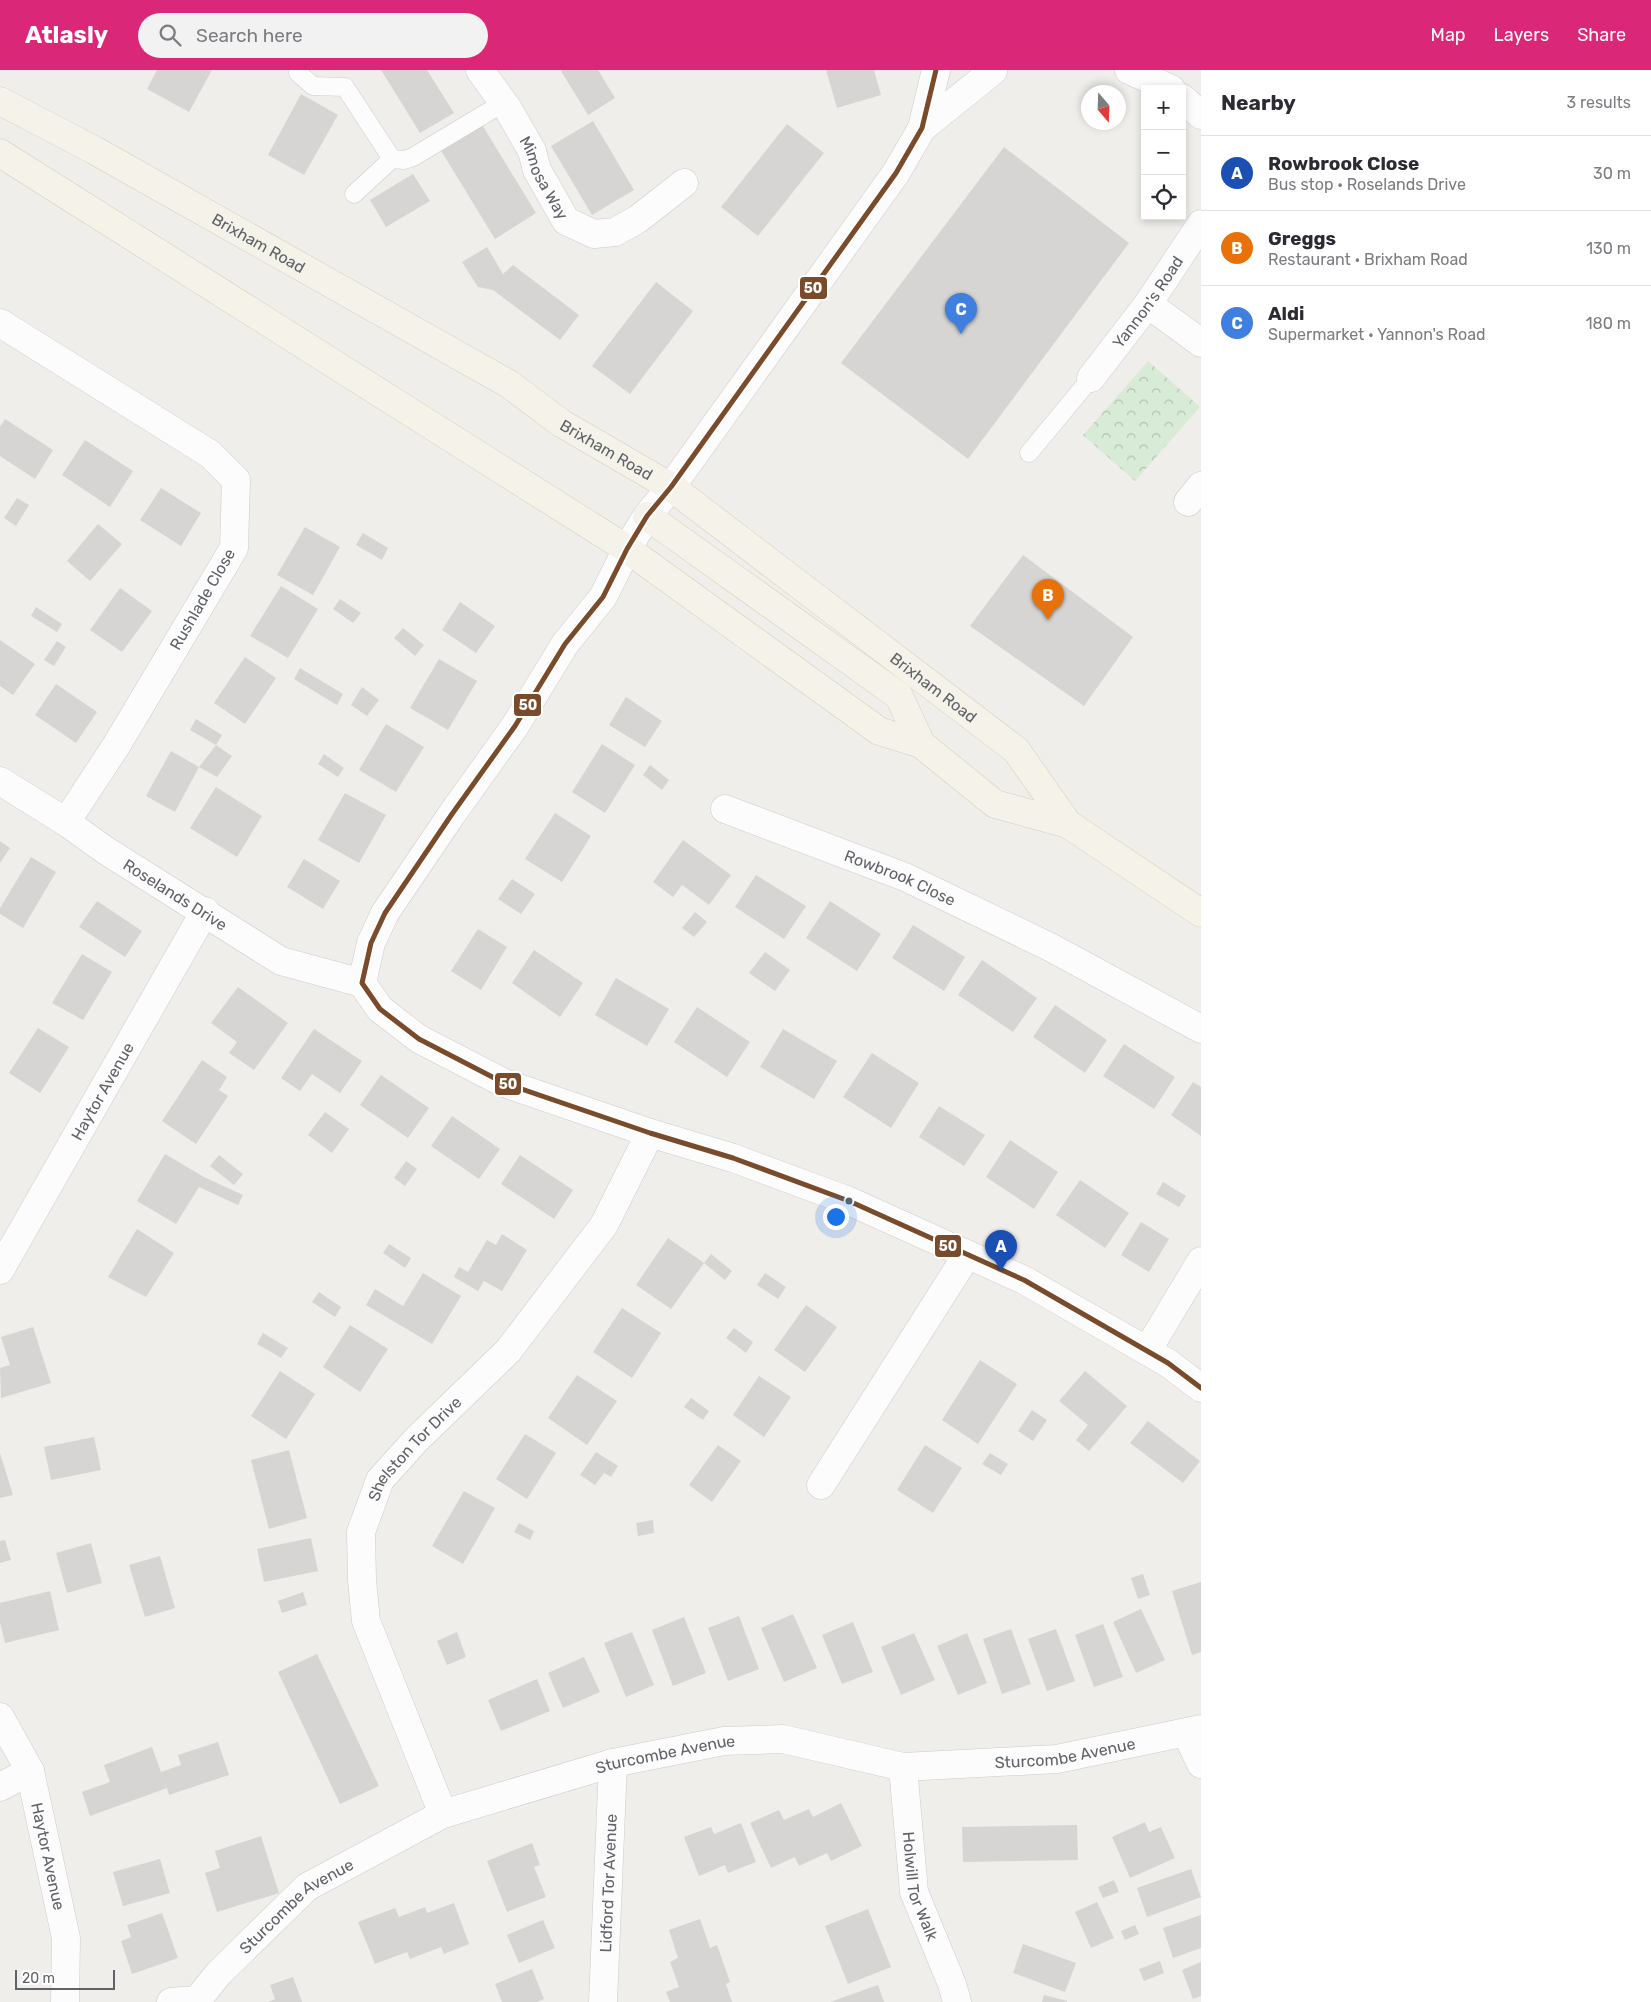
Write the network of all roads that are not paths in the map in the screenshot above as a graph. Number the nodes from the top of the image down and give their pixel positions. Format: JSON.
{"nodes":[{"id":1,"x":480,"y":70,"type":"edge"},
{"id":2,"x":936,"y":70,"type":"edge"},
{"id":3,"x":991,"y":70,"type":"edge"},
{"id":4,"x":1129,"y":70,"type":"edge"},
{"id":5,"x":298,"y":73,"type":"dead end"},
{"id":6,"x":1161,"y":85,"type":"edge"},
{"id":7,"x":0,"y":101,"type":"edge"},
{"id":8,"x":1186,"y":102,"type":"edge"},
{"id":9,"x":503,"y":103,"type":"junction"},
{"id":10,"x":1201,"y":115,"type":"edge"},
{"id":11,"x":922,"y":128,"type":"junction"},
{"id":12,"x":0,"y":153,"type":"edge"},
{"id":13,"x":392,"y":159,"type":"junction"},
{"id":14,"x":684,"y":183,"type":"dead end"},
{"id":15,"x":354,"y":194,"type":"dead end"},
{"id":16,"x":1201,"y":224,"type":"edge"},
{"id":17,"x":1148,"y":304,"type":"junction"},
{"id":18,"x":0,"y":323,"type":"edge"},
{"id":19,"x":1201,"y":343,"type":"edge"},
{"id":20,"x":1091,"y":378,"type":"joint"},
{"id":21,"x":1029,"y":453,"type":"dead end"},
{"id":22,"x":671,"y":487,"type":"junction"},
{"id":23,"x":647,"y":516,"type":"junction"},
{"id":24,"x":627,"y":549,"type":"junction"},
{"id":25,"x":921,"y":744,"type":"junction"},
{"id":26,"x":0,"y":781,"type":"edge"},
{"id":27,"x":725,"y":809,"type":"dead end"},
{"id":28,"x":66,"y":822,"type":"junction"},
{"id":29,"x":1068,"y":824,"type":"junction"},
{"id":30,"x":205,"y":912,"type":"junction"},
{"id":31,"x":1201,"y":913,"type":"edge"},
{"id":32,"x":362,"y":983,"type":"junction"},
{"id":33,"x":1201,"y":1029,"type":"edge"},
{"id":34,"x":650,"y":1133,"type":"junction"},
{"id":35,"x":967,"y":1255,"type":"junction"},
{"id":36,"x":1201,"y":1262,"type":"edge"},
{"id":37,"x":0,"y":1270,"type":"edge"},
{"id":38,"x":1147,"y":1351,"type":"junction"},
{"id":39,"x":1201,"y":1388,"type":"edge"},
{"id":40,"x":822,"y":1485,"type":"dead end"},
{"id":41,"x":0,"y":1717,"type":"edge"},
{"id":42,"x":1194,"y":1731,"type":"edge"},
{"id":43,"x":613,"y":1764,"type":"junction"},
{"id":44,"x":1201,"y":1764,"type":"edge"},
{"id":45,"x":903,"y":1767,"type":"junction"},
{"id":46,"x":30,"y":1771,"type":"junction"},
{"id":47,"x":0,"y":1787,"type":"edge"},
{"id":48,"x":443,"y":1814,"type":"junction"},
{"id":49,"x":188,"y":2001,"type":"edge"},
{"id":50,"x":64,"y":2002,"type":"edge"},
{"id":51,"x":602,"y":2002,"type":"edge"},
{"id":52,"x":957,"y":2002,"type":"edge"}],
"edges":[{"from":1,"to":9,"type":"street","name":"Mimosa Way"},
{"from":2,"to":11,"type":"street"},
{"from":3,"to":11,"type":"street"},
{"from":4,"to":6,"type":"street"},
{"from":5,"to":13,"type":"lane"},
{"from":7,"to":22,"type":"main road","name":"Brixham Road"},
{"from":8,"to":10,"type":"street"},
{"from":9,"to":13,"type":"lane"},
{"from":9,"to":14,"type":"street","name":"Mimosa Way"},
{"from":11,"to":22,"type":"street"},
{"from":12,"to":24,"type":"main road"},
{"from":13,"to":15,"type":"lane"},
{"from":16,"to":17,"type":"street","name":"Yannon's Road"},
{"from":17,"to":19,"type":"street"},
{"from":17,"to":20,"type":"street","name":"Yannon's Road"},
{"from":18,"to":28,"type":"street","name":"Rushlade Close"},
{"from":20,"to":21,"type":"lane"},
{"from":22,"to":23,"type":"street"},
{"from":22,"to":29,"type":"main road","name":"Brixham Road"},
{"from":23,"to":24,"type":"street"},
{"from":23,"to":25,"type":"main road"},
{"from":24,"to":25,"type":"main road"},
{"from":24,"to":32,"type":"street"},
{"from":25,"to":29,"type":"main road"},
{"from":26,"to":28,"type":"street","name":"Roselands Drive"},
{"from":27,"to":33,"type":"street","name":"Rowbrook Close"},
{"from":28,"to":30,"type":"street","name":"Roselands Drive"},
{"from":29,"to":31,"type":"main road","name":"Brixham Road"},
{"from":30,"to":32,"type":"street","name":"Roselands Drive"},
{"from":30,"to":37,"type":"street","name":"Haytor Avenue"},
{"from":32,"to":34,"type":"street"},
{"from":34,"to":35,"type":"street"},
{"from":34,"to":48,"type":"street","name":"Shelston Tor Drive"},
{"from":35,"to":38,"type":"street"},
{"from":35,"to":40,"type":"street"},
{"from":36,"to":38,"type":"street"},
{"from":38,"to":39,"type":"street"},
{"from":41,"to":46,"type":"street","name":"Haytor Avenue"},
{"from":42,"to":44,"type":"street"},
{"from":42,"to":45,"type":"street","name":"Sturcombe Avenue"},
{"from":43,"to":45,"type":"street","name":"Sturcombe Avenue"},
{"from":43,"to":48,"type":"street","name":"Sturcombe Avenue"},
{"from":43,"to":51,"type":"street","name":"Lidford Tor Avenue"},
{"from":45,"to":52,"type":"street","name":"Holwill Tor Walk"},
{"from":46,"to":47,"type":"street"},
{"from":46,"to":50,"type":"street","name":"Haytor Avenue"},
{"from":48,"to":49,"type":"street","name":"Sturcombe Avenue"}]}
